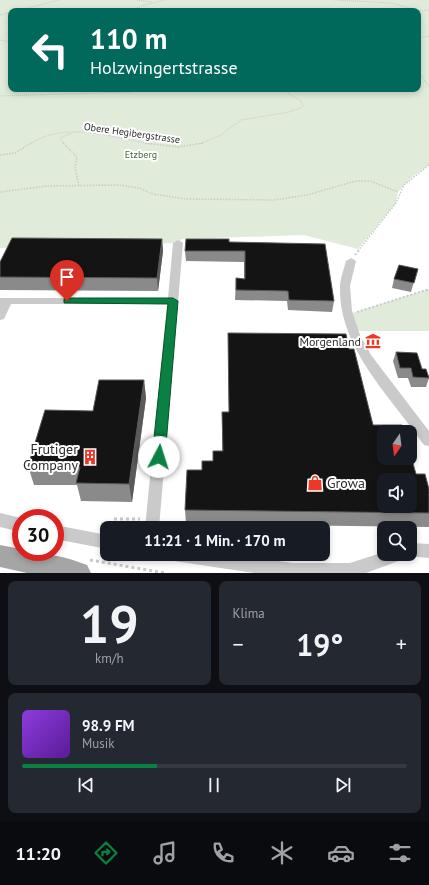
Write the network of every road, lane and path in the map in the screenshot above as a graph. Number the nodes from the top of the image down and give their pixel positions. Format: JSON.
{"nodes":[{"id":1,"x":59,"y":0,"type":"edge"},
{"id":2,"x":137,"y":0,"type":"edge"},
{"id":3,"x":165,"y":0,"type":"edge"},
{"id":4,"x":335,"y":0,"type":"edge"},
{"id":5,"x":153,"y":2,"type":"junction"},
{"id":6,"x":28,"y":8,"type":"edge"},
{"id":7,"x":138,"y":8,"type":"edge"},
{"id":8,"x":409,"y":8,"type":"edge"},
{"id":9,"x":421,"y":75,"type":"edge"},
{"id":10,"x":429,"y":87,"type":"edge"},
{"id":11,"x":130,"y":92,"type":"edge"},
{"id":12,"x":287,"y":92,"type":"edge"},
{"id":13,"x":0,"y":96,"type":"edge"},
{"id":14,"x":74,"y":132,"type":"junction"},
{"id":15,"x":0,"y":155,"type":"edge"},
{"id":16,"x":429,"y":165,"type":"edge"},
{"id":17,"x":79,"y":186,"type":"junction"},
{"id":18,"x":0,"y":192,"type":"edge"},
{"id":19,"x":398,"y":192,"type":"junction"},
{"id":20,"x":178,"y":243,"type":"dead end"},
{"id":21,"x":351,"y":261,"type":"joint"},
{"id":22,"x":429,"y":289,"type":"edge"},
{"id":23,"x":3,"y":301,"type":"edge"},
{"id":24,"x":173,"y":301,"type":"junction"},
{"id":25,"x":349,"y":314,"type":"junction"},
{"id":26,"x":0,"y":316,"type":"edge"},
{"id":27,"x":429,"y":441,"type":"edge"},
{"id":28,"x":114,"y":519,"type":"dead end"},
{"id":29,"x":0,"y":520,"type":"edge"},
{"id":30,"x":129,"y":521,"type":"edge"},
{"id":31,"x":152,"y":521,"type":"edge"},
{"id":32,"x":12,"y":523,"type":"edge"},
{"id":33,"x":64,"y":534,"type":"edge"},
{"id":34,"x":100,"y":541,"type":"edge"},
{"id":35,"x":417,"y":550,"type":"edge"},
{"id":36,"x":429,"y":551,"type":"edge"},
{"id":37,"x":0,"y":556,"type":"edge"},
{"id":38,"x":226,"y":561,"type":"edge"},
{"id":39,"x":379,"y":561,"type":"edge"},
{"id":40,"x":83,"y":566,"type":"edge"},
{"id":41,"x":165,"y":573,"type":"edge"}],
"edges":[{"from":1,"to":6,"type":"path"},
{"from":2,"to":5,"type":"path"},
{"from":3,"to":5,"type":"path"},
{"from":4,"to":8,"type":"path"},
{"from":5,"to":7,"type":"path"},
{"from":9,"to":10,"type":"path"},
{"from":11,"to":13,"type":"path"},
{"from":12,"to":14,"type":"path","name":"Obere Hegibergstrasse"},
{"from":14,"to":15,"type":"path","name":"Obere Hegibergstrasse"},
{"from":14,"to":17,"type":"path"},
{"from":16,"to":19,"type":"path"},
{"from":17,"to":18,"type":"path"},
{"from":17,"to":19,"type":"path"},
{"from":19,"to":21,"type":"path"},
{"from":20,"to":24,"type":"street"},
{"from":21,"to":25,"type":"street"},
{"from":22,"to":25,"type":"path"},
{"from":23,"to":24,"type":"street"},
{"from":23,"to":26,"type":"street"},
{"from":24,"to":31,"type":"street"},
{"from":25,"to":27,"type":"street"},
{"from":28,"to":30,"type":"path"},
{"from":29,"to":32,"type":"street"},
{"from":33,"to":34,"type":"street"},
{"from":35,"to":36,"type":"street"},
{"from":37,"to":40,"type":"main road"},
{"from":38,"to":39,"type":"street"},
{"from":40,"to":41,"type":"path"}]}
